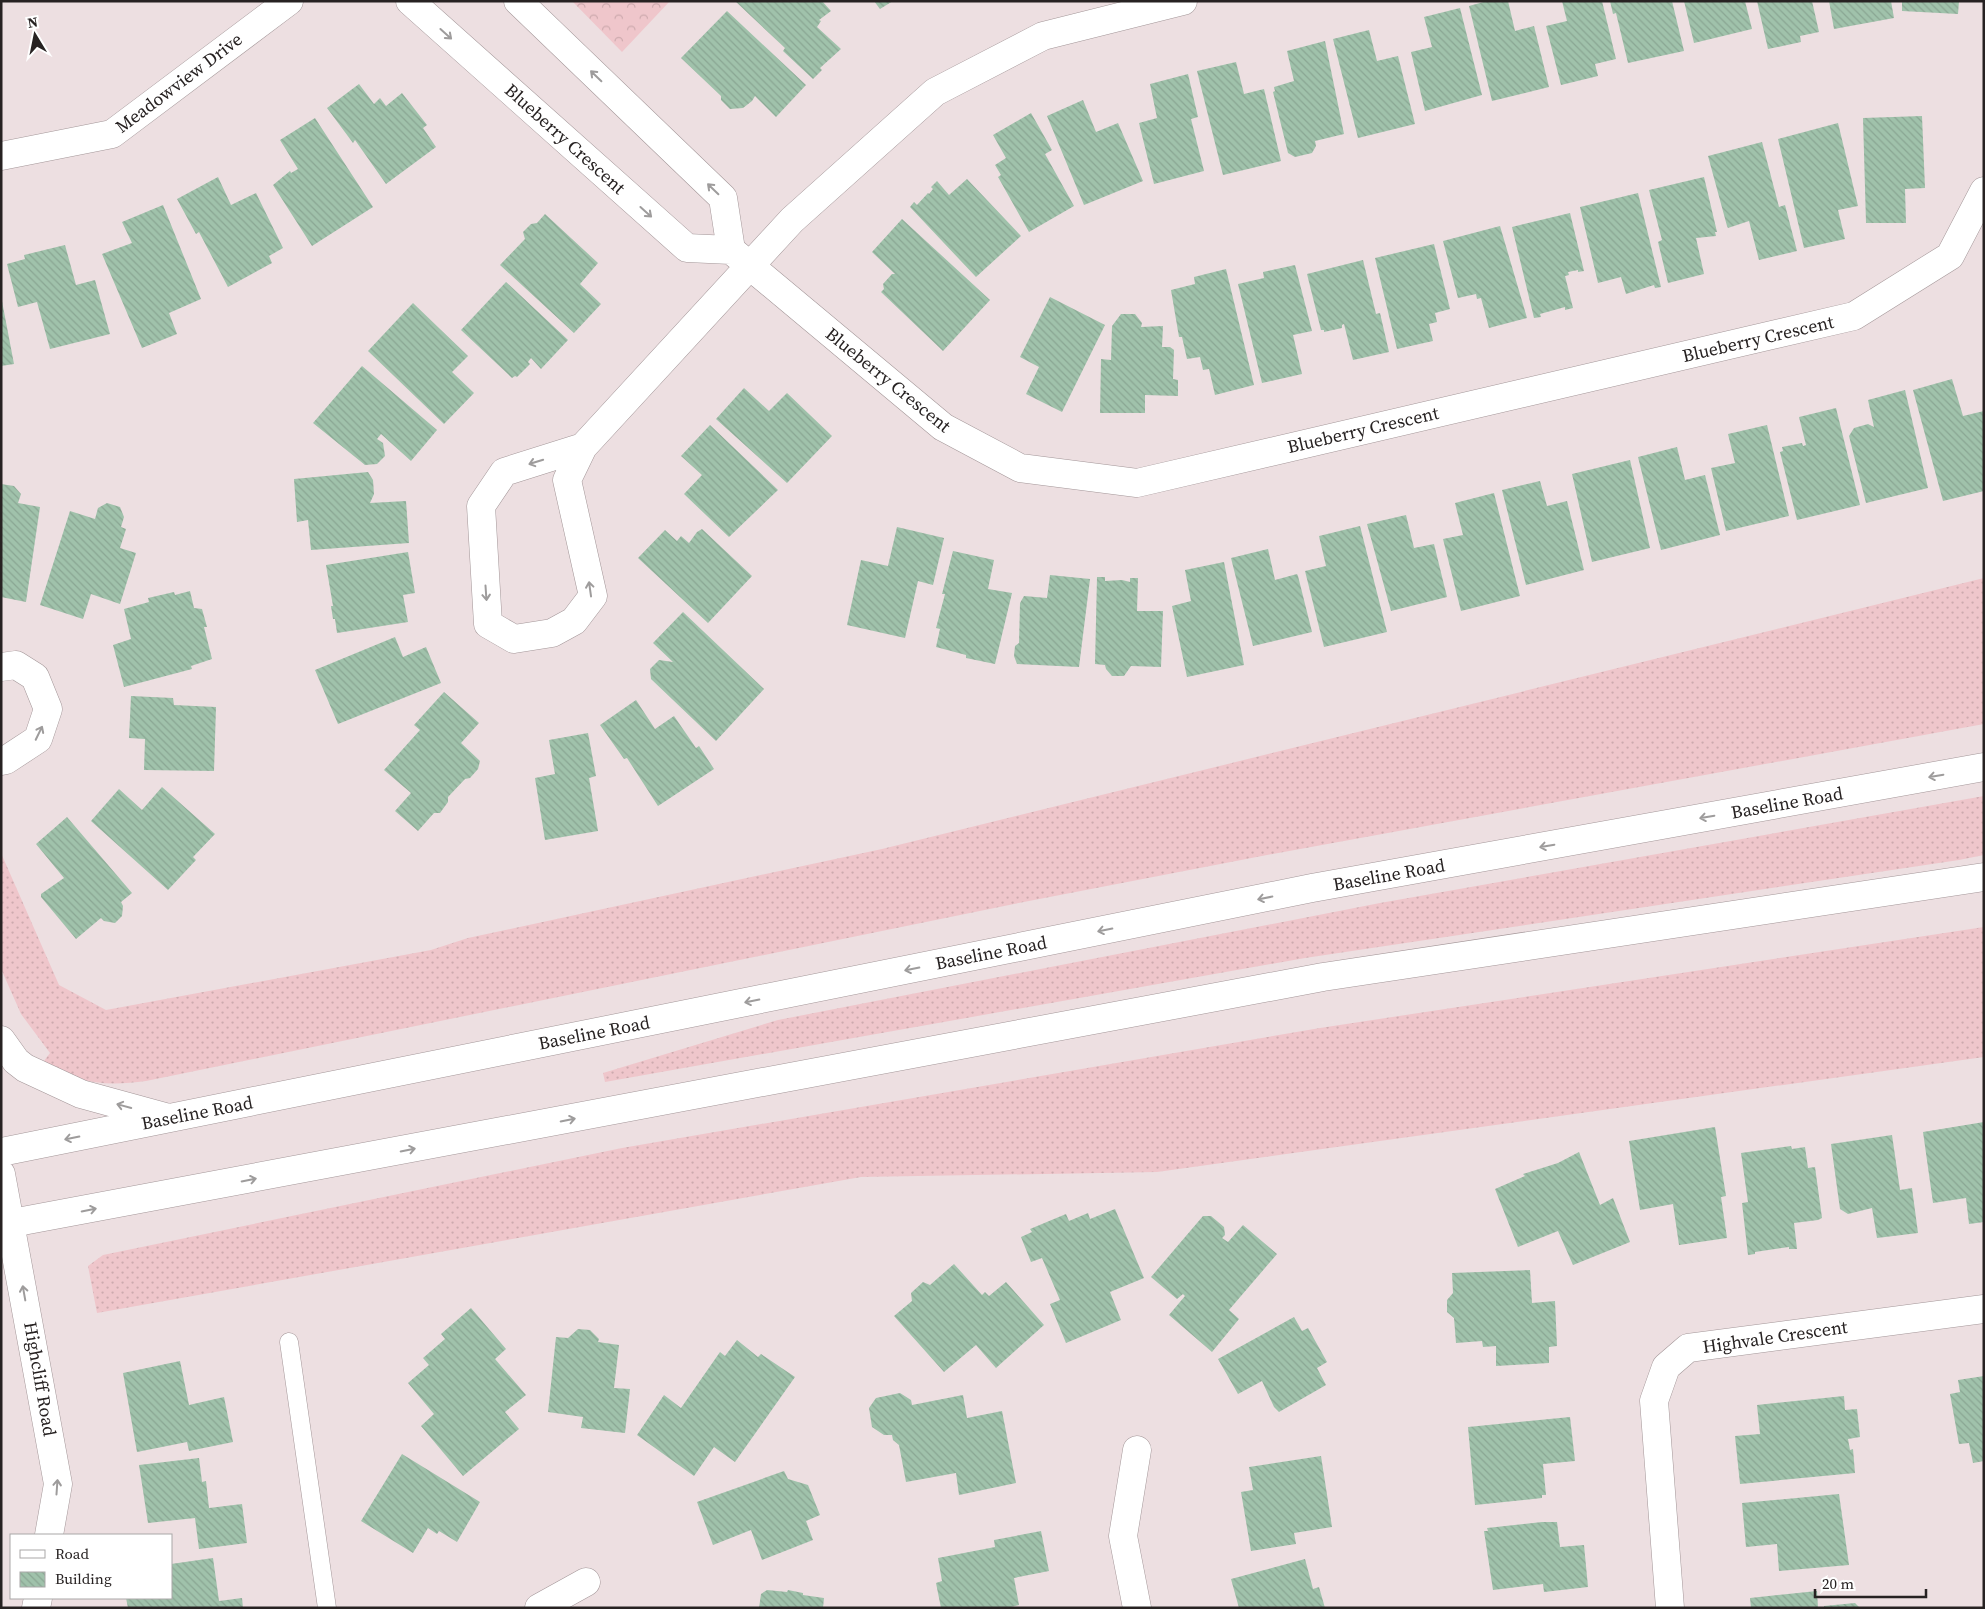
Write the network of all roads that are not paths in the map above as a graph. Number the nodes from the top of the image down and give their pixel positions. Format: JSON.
{"nodes":[{"id":1,"x":289,"y":1,"type":"edge"},
{"id":2,"x":410,"y":1,"type":"edge"},
{"id":3,"x":518,"y":1,"type":"edge"},
{"id":4,"x":1183,"y":1,"type":"edge"},
{"id":5,"x":1,"y":156,"type":"edge"},
{"id":6,"x":1984,"y":191,"type":"edge"},
{"id":7,"x":740,"y":258,"type":"junction"},
{"id":8,"x":583,"y":447,"type":"junction"},
{"id":9,"x":1,"y":667,"type":"edge"},
{"id":10,"x":1,"y":761,"type":"edge"},
{"id":11,"x":1984,"y":768,"type":"edge"},
{"id":12,"x":1984,"y":877,"type":"edge"},
{"id":13,"x":1,"y":1040,"type":"edge"},
{"id":14,"x":171,"y":1118,"type":"junction"},
{"id":15,"x":1,"y":1152,"type":"edge"},
{"id":16,"x":1,"y":1174,"type":"edge"},
{"id":17,"x":6,"y":1225,"type":"edge"},
{"id":18,"x":1984,"y":1309,"type":"edge"},
{"id":19,"x":289,"y":1342,"type":"dead end"},
{"id":20,"x":1137,"y":1450,"type":"dead end"},
{"id":21,"x":49,"y":1534,"type":"edge"},
{"id":22,"x":586,"y":1582,"type":"dead end"},
{"id":23,"x":327,"y":1608,"type":"edge"},
{"id":24,"x":539,"y":1608,"type":"edge"},
{"id":25,"x":1137,"y":1608,"type":"edge"},
{"id":26,"x":1670,"y":1608,"type":"edge"}],
"edges":[{"from":1,"to":5,"type":"street","name":"Meadowview Drive"},
{"from":2,"to":7,"type":"street","name":"Blueberry Crescent","one_way":true},
{"from":7,"to":3,"type":"street","one_way":true},
{"from":4,"to":7,"type":"street"},
{"from":6,"to":7,"type":"street","name":"Blueberry Crescent"},
{"from":7,"to":8,"type":"street"},
{"from":8,"to":8,"type":"street","one_way":true},
{"from":10,"to":9,"type":"street","one_way":true},
{"from":11,"to":14,"type":"street","name":"Baseline Road","one_way":true},
{"from":17,"to":12,"type":"street","one_way":true},
{"from":14,"to":13,"type":"street","one_way":true},
{"from":14,"to":15,"type":"street","name":"Baseline Road","one_way":true},
{"from":16,"to":17,"type":"street","name":"Highcliff Road"},
{"from":21,"to":17,"type":"street","name":"Highcliff Road","one_way":true},
{"from":18,"to":26,"type":"street","name":"Highvale Crescent"},
{"from":19,"to":23,"type":"lane"},
{"from":20,"to":25,"type":"street"},
{"from":22,"to":24,"type":"street"}]}
